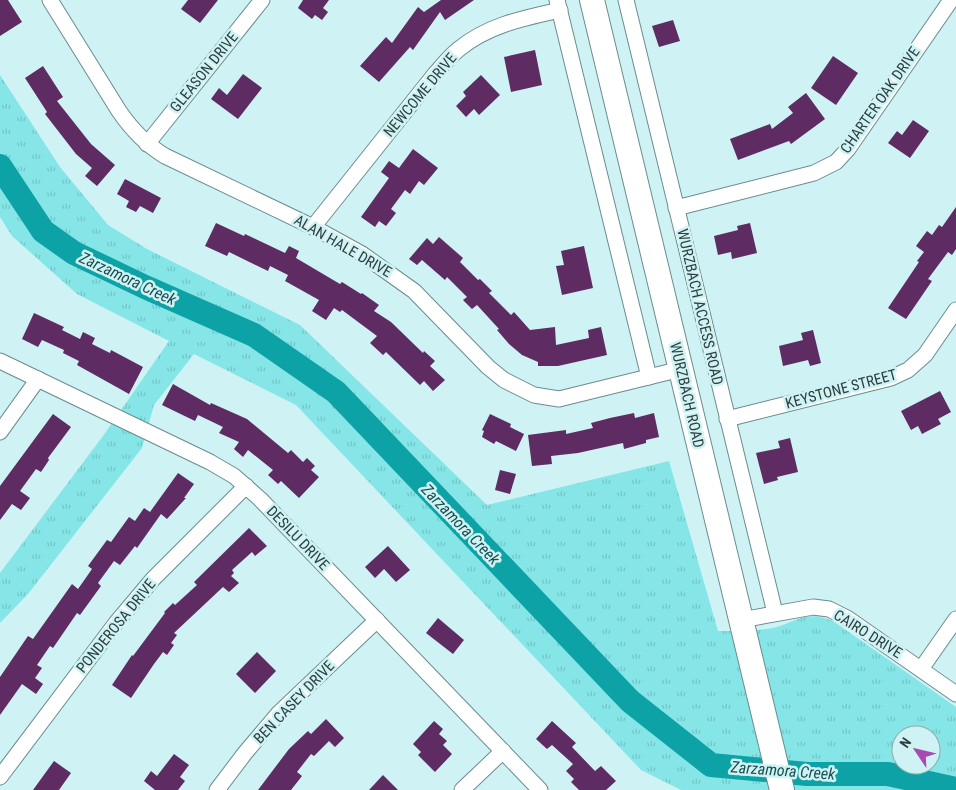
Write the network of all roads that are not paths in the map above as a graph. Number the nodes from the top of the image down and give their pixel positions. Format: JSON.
{"nodes":[{"id":1,"x":50,"y":0,"type":"edge"},
{"id":2,"x":262,"y":0,"type":"edge"},
{"id":3,"x":626,"y":0,"type":"edge"},
{"id":4,"x":951,"y":0,"type":"edge"},
{"id":5,"x":597,"y":1,"type":"edge"},
{"id":6,"x":559,"y":5,"type":"edge"},
{"id":7,"x":147,"y":144,"type":"junction"},
{"id":8,"x":676,"y":208,"type":"junction"},
{"id":9,"x":313,"y":227,"type":"junction"},
{"id":10,"x":956,"y":310,"type":"edge"},
{"id":11,"x":0,"y":361,"type":"edge"},
{"id":12,"x":681,"y":369,"type":"junction"},
{"id":13,"x":649,"y":377,"type":"junction"},
{"id":14,"x":38,"y":380,"type":"junction"},
{"id":15,"x":727,"y":419,"type":"junction"},
{"id":16,"x":0,"y":432,"type":"edge"},
{"id":17,"x":246,"y":486,"type":"junction"},
{"id":18,"x":775,"y":613,"type":"junction"},
{"id":19,"x":956,"y":619,"type":"edge"},
{"id":20,"x":377,"y":620,"type":"junction"},
{"id":21,"x":741,"y":620,"type":"junction"},
{"id":22,"x":921,"y":669,"type":"junction"},
{"id":23,"x":956,"y":694,"type":"edge"},
{"id":24,"x":503,"y":751,"type":"junction"},
{"id":25,"x":0,"y":777,"type":"edge"},
{"id":26,"x":218,"y":790,"type":"edge"},
{"id":27,"x":462,"y":790,"type":"edge"},
{"id":28,"x":540,"y":790,"type":"edge"},
{"id":29,"x":782,"y":790,"type":"edge"}],
"edges":[{"from":1,"to":7,"type":"street","name":"ALAN HALE DRIVE"},
{"from":2,"to":7,"type":"street","name":"GLEASON DRIVE"},
{"from":3,"to":8,"type":"street","name":"WURZBACH ACCESS ROAD"},
{"from":4,"to":8,"type":"street","name":"CHARTER OAK DRIVE"},
{"from":5,"to":12,"type":"main road","name":"WURZBACH ROAD"},
{"from":6,"to":9,"type":"street","name":"NEWCOME DRIVE"},
{"from":6,"to":13,"type":"street"},
{"from":7,"to":9,"type":"street","name":"ALAN HALE DRIVE"},
{"from":8,"to":15,"type":"street","name":"WURZBACH ACCESS ROAD"},
{"from":9,"to":13,"type":"street","name":"ALAN HALE DRIVE"},
{"from":10,"to":15,"type":"street","name":"KEYSTONE STREET"},
{"from":11,"to":14,"type":"street","name":"DESILU DRIVE"},
{"from":12,"to":13,"type":"street","name":"ALAN HALE DRIVE"},
{"from":12,"to":21,"type":"main road","name":"WURZBACH ROAD"},
{"from":14,"to":16,"type":"street"},
{"from":14,"to":17,"type":"street","name":"DESILU DRIVE"},
{"from":15,"to":18,"type":"street","name":"WURZBACH ACCESS ROAD"},
{"from":17,"to":20,"type":"street","name":"DESILU DRIVE"},
{"from":17,"to":25,"type":"street","name":"PONDEROSA DRIVE"},
{"from":18,"to":21,"type":"street","name":"CAIRO DRIVE"},
{"from":18,"to":22,"type":"street","name":"CAIRO DRIVE"},
{"from":19,"to":22,"type":"street"},
{"from":20,"to":24,"type":"street","name":"DESILU DRIVE"},
{"from":20,"to":26,"type":"street","name":"BEN CASEY DRIVE"},
{"from":21,"to":29,"type":"main road","name":"WURZBACH ROAD"},
{"from":22,"to":23,"type":"street","name":"CAIRO DRIVE"},
{"from":24,"to":27,"type":"street"},
{"from":24,"to":28,"type":"street","name":"DESILU DRIVE"}]}
